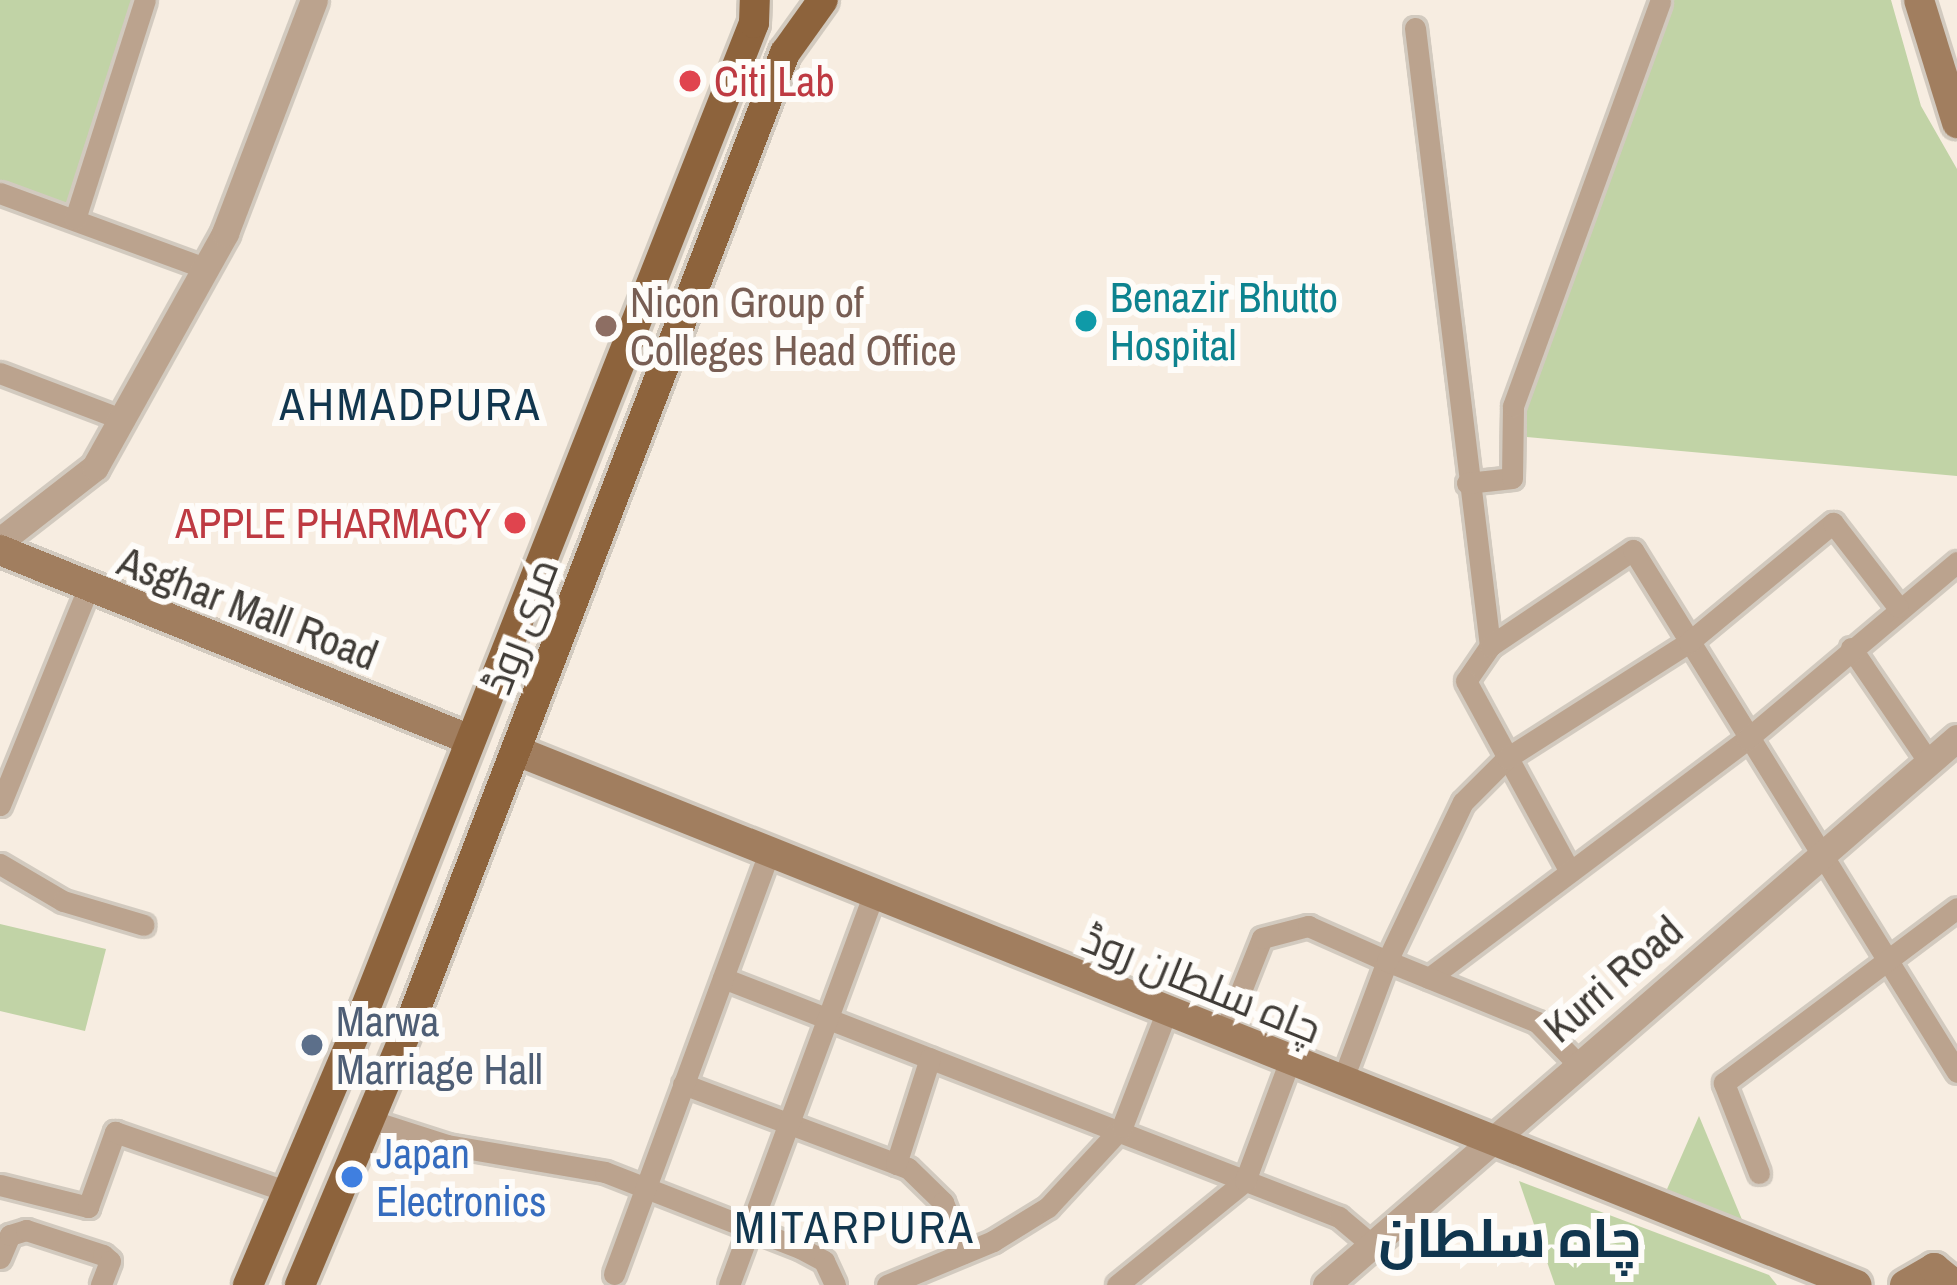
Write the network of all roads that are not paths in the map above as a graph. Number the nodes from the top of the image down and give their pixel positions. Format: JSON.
{"nodes":[{"id":1,"x":145,"y":0,"type":"edge"},
{"id":2,"x":314,"y":0,"type":"edge"},
{"id":3,"x":803,"y":0,"type":"edge"},
{"id":4,"x":823,"y":0,"type":"edge"},
{"id":5,"x":1919,"y":0,"type":"edge"},
{"id":6,"x":1660,"y":2,"type":"edge"},
{"id":7,"x":757,"y":8,"type":"edge"},
{"id":8,"x":1415,"y":28,"type":"dead end"},
{"id":9,"x":785,"y":52,"type":"junction"},
{"id":10,"x":1957,"y":123,"type":"edge"},
{"id":11,"x":0,"y":194,"type":"edge"},
{"id":12,"x":75,"y":219,"type":"junction"},
{"id":13,"x":206,"y":268,"type":"junction"},
{"id":14,"x":0,"y":373,"type":"edge"},
{"id":15,"x":121,"y":419,"type":"junction"},
{"id":16,"x":1467,"y":483,"type":"junction"},
{"id":17,"x":0,"y":541,"type":"edge"},
{"id":18,"x":0,"y":550,"type":"edge"},
{"id":19,"x":1957,"y":562,"type":"edge"},
{"id":20,"x":87,"y":591,"type":"junction"},
{"id":21,"x":1898,"y":607,"type":"junction"},
{"id":22,"x":1688,"y":642,"type":"junction"},
{"id":23,"x":1490,"y":646,"type":"junction"},
{"id":24,"x":1851,"y":648,"type":"junction"},
{"id":25,"x":1957,"y":738,"type":"edge"},
{"id":26,"x":468,"y":739,"type":"junction"},
{"id":27,"x":1747,"y":739,"type":"junction"},
{"id":28,"x":517,"y":751,"type":"junction"},
{"id":29,"x":1507,"y":758,"type":"junction"},
{"id":30,"x":1928,"y":761,"type":"junction"},
{"id":31,"x":0,"y":805,"type":"edge"},
{"id":32,"x":769,"y":853,"type":"junction"},
{"id":33,"x":1818,"y":856,"type":"junction"},
{"id":34,"x":0,"y":864,"type":"edge"},
{"id":35,"x":1570,"y":872,"type":"junction"},
{"id":36,"x":873,"y":895,"type":"junction"},
{"id":37,"x":1957,"y":908,"type":"edge"},
{"id":38,"x":143,"y":925,"type":"dead end"},
{"id":39,"x":1387,"y":961,"type":"junction"},
{"id":40,"x":1885,"y":961,"type":"junction"},
{"id":41,"x":723,"y":978,"type":"junction"},
{"id":42,"x":1429,"y":978,"type":"junction"},
{"id":43,"x":1166,"y":1013,"type":"junction"},
{"id":44,"x":828,"y":1017,"type":"junction"},
{"id":45,"x":1222,"y":1036,"type":"junction"},
{"id":46,"x":1953,"y":1056,"type":"edge"},
{"id":47,"x":930,"y":1058,"type":"junction"},
{"id":48,"x":1289,"y":1063,"type":"junction"},
{"id":49,"x":1579,"y":1065,"type":"junction"},
{"id":50,"x":683,"y":1084,"type":"junction"},
{"id":51,"x":1341,"y":1084,"type":"junction"},
{"id":52,"x":369,"y":1120,"type":"junction"},
{"id":53,"x":790,"y":1123,"type":"junction"},
{"id":54,"x":1118,"y":1133,"type":"junction"},
{"id":55,"x":1488,"y":1144,"type":"junction"},
{"id":56,"x":896,"y":1164,"type":"junction"},
{"id":57,"x":1759,"y":1173,"type":"dead end"},
{"id":58,"x":1245,"y":1181,"type":"junction"},
{"id":59,"x":0,"y":1185,"type":"edge"},
{"id":60,"x":645,"y":1187,"type":"junction"},
{"id":61,"x":285,"y":1191,"type":"junction"},
{"id":62,"x":750,"y":1229,"type":"junction"},
{"id":63,"x":1372,"y":1245,"type":"junction"},
{"id":64,"x":963,"y":1252,"type":"junction"},
{"id":65,"x":0,"y":1258,"type":"edge"},
{"id":66,"x":614,"y":1274,"type":"dead end"},
{"id":67,"x":1951,"y":1274,"type":"edge"},
{"id":68,"x":1842,"y":1284,"type":"edge"},
{"id":69,"x":100,"y":1285,"type":"edge"},
{"id":70,"x":248,"y":1285,"type":"edge"},
{"id":71,"x":300,"y":1285,"type":"edge"},
{"id":72,"x":729,"y":1285,"type":"edge"},
{"id":73,"x":835,"y":1285,"type":"edge"},
{"id":74,"x":886,"y":1285,"type":"edge"},
{"id":75,"x":1117,"y":1285,"type":"edge"},
{"id":76,"x":1326,"y":1285,"type":"edge"},
{"id":77,"x":1905,"y":1285,"type":"edge"}],
"edges":[{"from":1,"to":12,"type":"street"},
{"from":2,"to":13,"type":"street"},
{"from":3,"to":9,"type":"main road"},
{"from":4,"to":9,"type":"main road","name":"مری روڈ"},
{"from":5,"to":10,"type":"main road"},
{"from":6,"to":16,"type":"street"},
{"from":7,"to":26,"type":"main road","name":"مری روڈ"},
{"from":8,"to":16,"type":"street"},
{"from":9,"to":28,"type":"main road","name":"مری روڈ"},
{"from":11,"to":12,"type":"street"},
{"from":12,"to":13,"type":"street"},
{"from":13,"to":15,"type":"street"},
{"from":14,"to":15,"type":"street"},
{"from":15,"to":17,"type":"street"},
{"from":16,"to":23,"type":"street"},
{"from":18,"to":20,"type":"main road","name":"Asghar Mall Road"},
{"from":19,"to":21,"type":"street"},
{"from":20,"to":26,"type":"main road","name":"Asghar Mall Road"},
{"from":20,"to":31,"type":"street"},
{"from":21,"to":22,"type":"street"},
{"from":21,"to":24,"type":"street"},
{"from":22,"to":23,"type":"street"},
{"from":22,"to":27,"type":"street"},
{"from":22,"to":29,"type":"street"},
{"from":23,"to":29,"type":"street"},
{"from":24,"to":27,"type":"street"},
{"from":24,"to":30,"type":"street"},
{"from":25,"to":30,"type":"street","name":"Kurri Road"},
{"from":26,"to":61,"type":"main road","name":"مری روڈ"},
{"from":27,"to":33,"type":"street"},
{"from":27,"to":35,"type":"street"},
{"from":28,"to":32,"type":"main road","name":"چاہ سلطان روڈ"},
{"from":28,"to":52,"type":"main road","name":"مری روڈ"},
{"from":29,"to":35,"type":"street"},
{"from":29,"to":39,"type":"street"},
{"from":30,"to":33,"type":"street","name":"Kurri Road"},
{"from":32,"to":36,"type":"main road","name":"چاہ سلطان روڈ"},
{"from":32,"to":41,"type":"street"},
{"from":33,"to":40,"type":"street"},
{"from":33,"to":49,"type":"street","name":"Kurri Road"},
{"from":34,"to":38,"type":"street"},
{"from":35,"to":42,"type":"street"},
{"from":36,"to":43,"type":"main road","name":"چاہ سلطان روڈ"},
{"from":36,"to":44,"type":"street"},
{"from":37,"to":40,"type":"street"},
{"from":39,"to":42,"type":"street"},
{"from":39,"to":45,"type":"street"},
{"from":39,"to":51,"type":"street"},
{"from":40,"to":46,"type":"street"},
{"from":40,"to":57,"type":"street"},
{"from":41,"to":44,"type":"street"},
{"from":41,"to":50,"type":"street"},
{"from":42,"to":49,"type":"street"},
{"from":43,"to":45,"type":"main road","name":"چاہ سلطان روڈ"},
{"from":43,"to":54,"type":"street"},
{"from":44,"to":47,"type":"street"},
{"from":44,"to":53,"type":"street"},
{"from":45,"to":48,"type":"main road","name":"چاہ سلطان روڈ"},
{"from":47,"to":54,"type":"street"},
{"from":47,"to":56,"type":"street"},
{"from":48,"to":51,"type":"main road","name":"چاہ سلطان روڈ"},
{"from":48,"to":58,"type":"street"},
{"from":49,"to":55,"type":"street","name":"Kurri Road"},
{"from":50,"to":53,"type":"street"},
{"from":50,"to":60,"type":"street"},
{"from":51,"to":55,"type":"main road","name":"چاہ سلطان روڈ"},
{"from":52,"to":60,"type":"street"},
{"from":52,"to":71,"type":"main road","name":"مری روڈ"},
{"from":53,"to":56,"type":"street"},
{"from":53,"to":62,"type":"street"},
{"from":54,"to":58,"type":"street"},
{"from":54,"to":64,"type":"street"},
{"from":55,"to":63,"type":"street","name":"Kurri Road"},
{"from":55,"to":68,"type":"main road","name":"چاہ سلطان روڈ"},
{"from":56,"to":64,"type":"street"},
{"from":58,"to":63,"type":"street"},
{"from":58,"to":75,"type":"street"},
{"from":59,"to":61,"type":"street"},
{"from":60,"to":62,"type":"street"},
{"from":60,"to":66,"type":"street"},
{"from":61,"to":70,"type":"main road","name":"مری روڈ"},
{"from":62,"to":72,"type":"street"},
{"from":62,"to":73,"type":"street"},
{"from":63,"to":76,"type":"street","name":"Kurri Road"},
{"from":64,"to":74,"type":"street"},
{"from":65,"to":69,"type":"street"},
{"from":67,"to":77,"type":"main road"}]}
